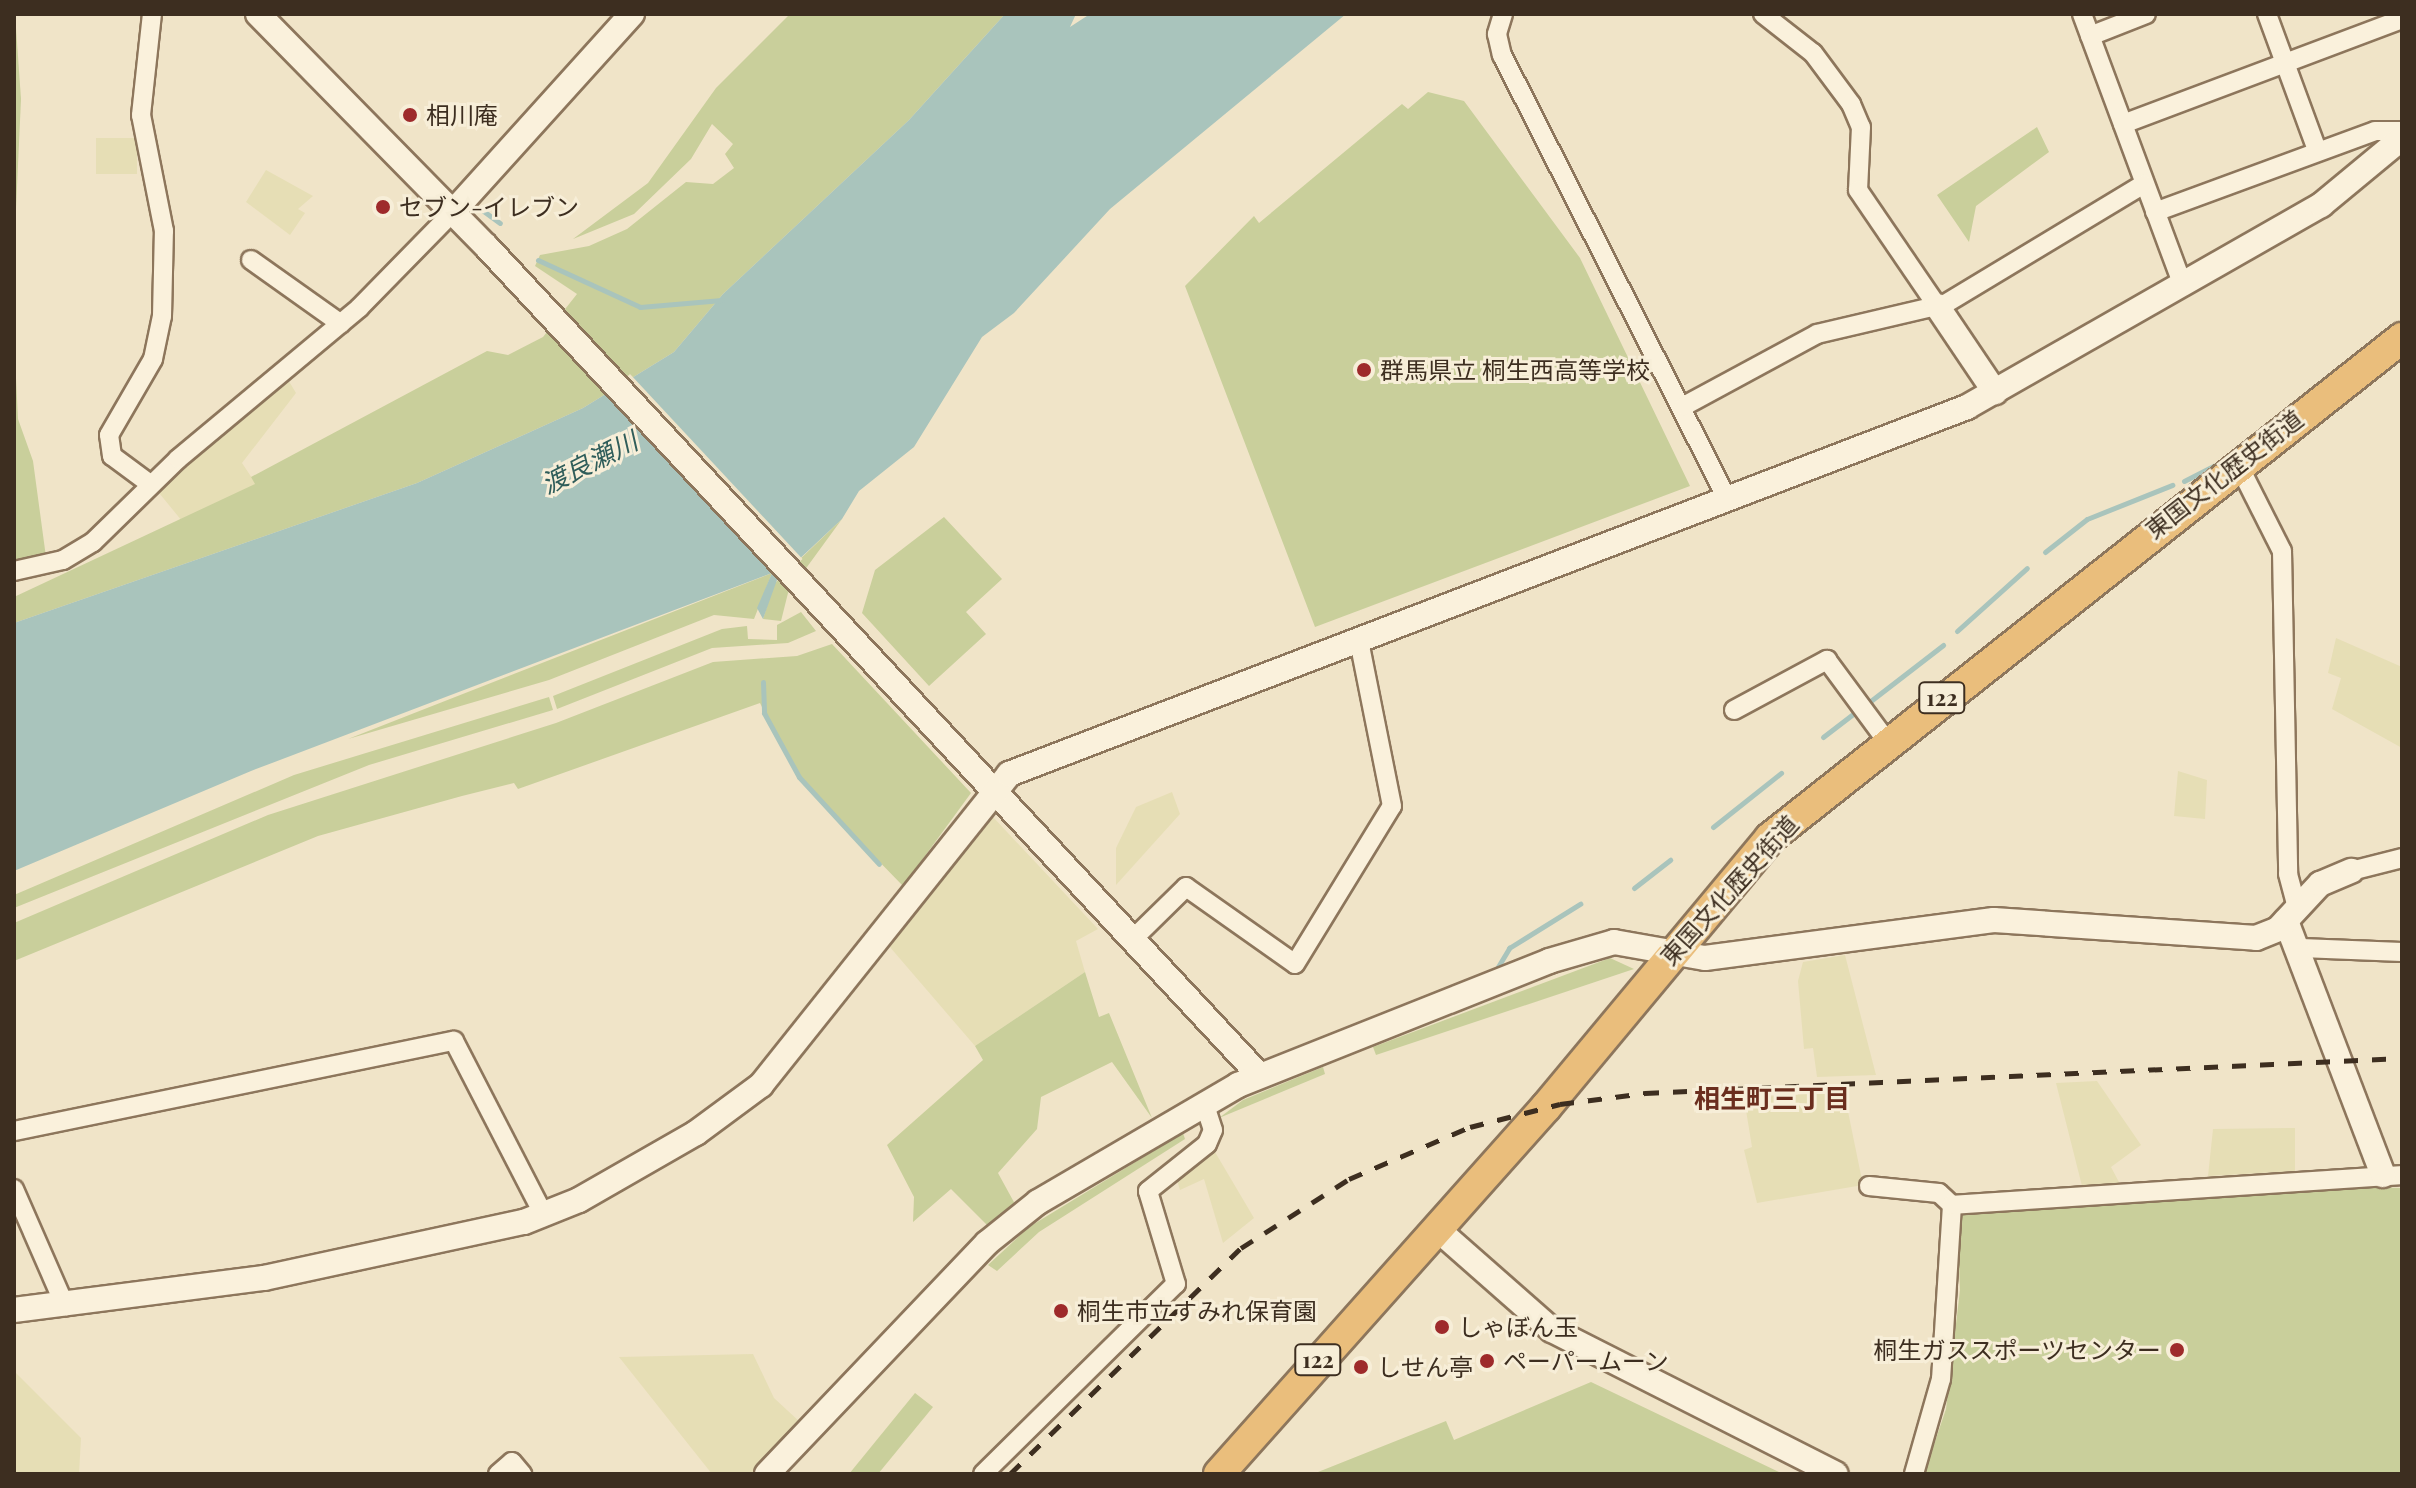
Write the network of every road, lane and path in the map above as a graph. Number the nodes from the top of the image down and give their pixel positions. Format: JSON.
{"nodes":[{"id":1,"x":152,"y":14,"type":"edge"},
{"id":2,"x":258,"y":14,"type":"edge"},
{"id":3,"x":632,"y":14,"type":"edge"},
{"id":4,"x":1503,"y":14,"type":"edge"},
{"id":5,"x":1763,"y":14,"type":"edge"},
{"id":6,"x":2082,"y":14,"type":"edge"},
{"id":7,"x":2146,"y":14,"type":"edge"},
{"id":8,"x":2267,"y":14,"type":"edge"},
{"id":9,"x":2402,"y":19,"type":"edge"},
{"id":10,"x":2090,"y":36,"type":"junction"},
{"id":11,"x":2285,"y":63,"type":"junction"},
{"id":12,"x":2123,"y":124,"type":"junction"},
{"id":13,"x":2402,"y":131,"type":"edge"},
{"id":14,"x":2402,"y":138,"type":"edge"},
{"id":15,"x":2317,"y":150,"type":"junction"},
{"id":16,"x":2144,"y":184,"type":"junction"},
{"id":17,"x":453,"y":212,"type":"junction"},
{"id":18,"x":2155,"y":212,"type":"junction"},
{"id":19,"x":251,"y":260,"type":"dead end"},
{"id":20,"x":2182,"y":283,"type":"junction"},
{"id":21,"x":1937,"y":306,"type":"junction"},
{"id":22,"x":341,"y":324,"type":"junction"},
{"id":23,"x":2402,"y":338,"type":"edge"},
{"id":24,"x":1995,"y":392,"type":"junction"},
{"id":25,"x":1684,"y":406,"type":"junction"},
{"id":26,"x":2238,"y":464,"type":"junction"},
{"id":27,"x":150,"y":484,"type":"junction"},
{"id":28,"x":1728,"y":500,"type":"junction"},
{"id":29,"x":14,"y":571,"type":"edge"},
{"id":30,"x":1359,"y":641,"type":"junction"},
{"id":31,"x":1734,"y":710,"type":"dead end"},
{"id":32,"x":1886,"y":740,"type":"junction"},
{"id":33,"x":993,"y":787,"type":"junction"},
{"id":34,"x":2402,"y":858,"type":"edge"},
{"id":35,"x":2351,"y":871,"type":"joint"},
{"id":36,"x":2292,"y":914,"type":"junction"},
{"id":37,"x":1134,"y":938,"type":"junction"},
{"id":38,"x":2301,"y":948,"type":"junction"},
{"id":39,"x":1673,"y":952,"type":"junction"},
{"id":40,"x":2402,"y":952,"type":"edge"},
{"id":41,"x":1259,"y":1075,"type":"junction"},
{"id":42,"x":1204,"y":1103,"type":"junction"},
{"id":43,"x":14,"y":1131,"type":"edge"},
{"id":44,"x":2392,"y":1175,"type":"edge"},
{"id":45,"x":1869,"y":1186,"type":"dead end"},
{"id":46,"x":14,"y":1189,"type":"edge"},
{"id":47,"x":1952,"y":1205,"type":"junction"},
{"id":48,"x":544,"y":1215,"type":"junction"},
{"id":49,"x":1437,"y":1229,"type":"junction"},
{"id":50,"x":65,"y":1306,"type":"junction"},
{"id":51,"x":14,"y":1310,"type":"edge"},
{"id":52,"x":498,"y":1474,"type":"edge"},
{"id":53,"x":522,"y":1474,"type":"edge"},
{"id":54,"x":767,"y":1474,"type":"edge"},
{"id":55,"x":983,"y":1474,"type":"edge"},
{"id":56,"x":1219,"y":1474,"type":"edge"},
{"id":57,"x":1836,"y":1474,"type":"edge"},
{"id":58,"x":1914,"y":1474,"type":"edge"}],
"edges":[{"from":1,"to":27,"type":"street"},
{"from":2,"to":17,"type":"street"},
{"from":3,"to":17,"type":"street"},
{"from":4,"to":25,"type":"street"},
{"from":5,"to":21,"type":"street"},
{"from":6,"to":10,"type":"street"},
{"from":7,"to":10,"type":"street"},
{"from":8,"to":11,"type":"street"},
{"from":9,"to":11,"type":"street"},
{"from":10,"to":12,"type":"street"},
{"from":11,"to":12,"type":"street"},
{"from":11,"to":15,"type":"street"},
{"from":12,"to":16,"type":"street"},
{"from":13,"to":15,"type":"street"},
{"from":14,"to":20,"type":"street"},
{"from":15,"to":18,"type":"street"},
{"from":16,"to":18,"type":"street"},
{"from":16,"to":21,"type":"street"},
{"from":17,"to":22,"type":"street"},
{"from":17,"to":33,"type":"street"},
{"from":18,"to":20,"type":"street"},
{"from":19,"to":22,"type":"street"},
{"from":20,"to":24,"type":"street"},
{"from":21,"to":24,"type":"street"},
{"from":21,"to":25,"type":"street"},
{"from":22,"to":27,"type":"street"},
{"from":23,"to":26,"type":"highway","name":"東国文化歴史街道","number":"122"},
{"from":24,"to":28,"type":"street"},
{"from":25,"to":28,"type":"street"},
{"from":26,"to":32,"type":"highway","name":"東国文化歴史街道","number":"122"},
{"from":26,"to":36,"type":"street"},
{"from":27,"to":29,"type":"street"},
{"from":28,"to":30,"type":"street"},
{"from":30,"to":33,"type":"street"},
{"from":30,"to":37,"type":"street"},
{"from":31,"to":32,"type":"street"},
{"from":32,"to":39,"type":"highway","name":"東国文化歴史街道","number":"122"},
{"from":33,"to":37,"type":"street"},
{"from":33,"to":48,"type":"street"},
{"from":34,"to":35,"type":"street"},
{"from":35,"to":36,"type":"street"},
{"from":36,"to":38,"type":"street"},
{"from":36,"to":39,"type":"street"},
{"from":37,"to":41,"type":"street"},
{"from":38,"to":40,"type":"street"},
{"from":38,"to":44,"type":"street"},
{"from":39,"to":41,"type":"street"},
{"from":39,"to":49,"type":"highway","name":"東国文化歴史街道","number":"122"},
{"from":41,"to":42,"type":"street"},
{"from":42,"to":54,"type":"street"},
{"from":42,"to":55,"type":"street"},
{"from":43,"to":48,"type":"street"},
{"from":44,"to":47,"type":"street"},
{"from":45,"to":47,"type":"street"},
{"from":46,"to":50,"type":"street"},
{"from":47,"to":58,"type":"street"},
{"from":48,"to":50,"type":"street"},
{"from":49,"to":56,"type":"highway","name":"東国文化歴史街道","number":"122"},
{"from":49,"to":57,"type":"street"},
{"from":50,"to":51,"type":"street"},
{"from":52,"to":53,"type":"street"}]}
